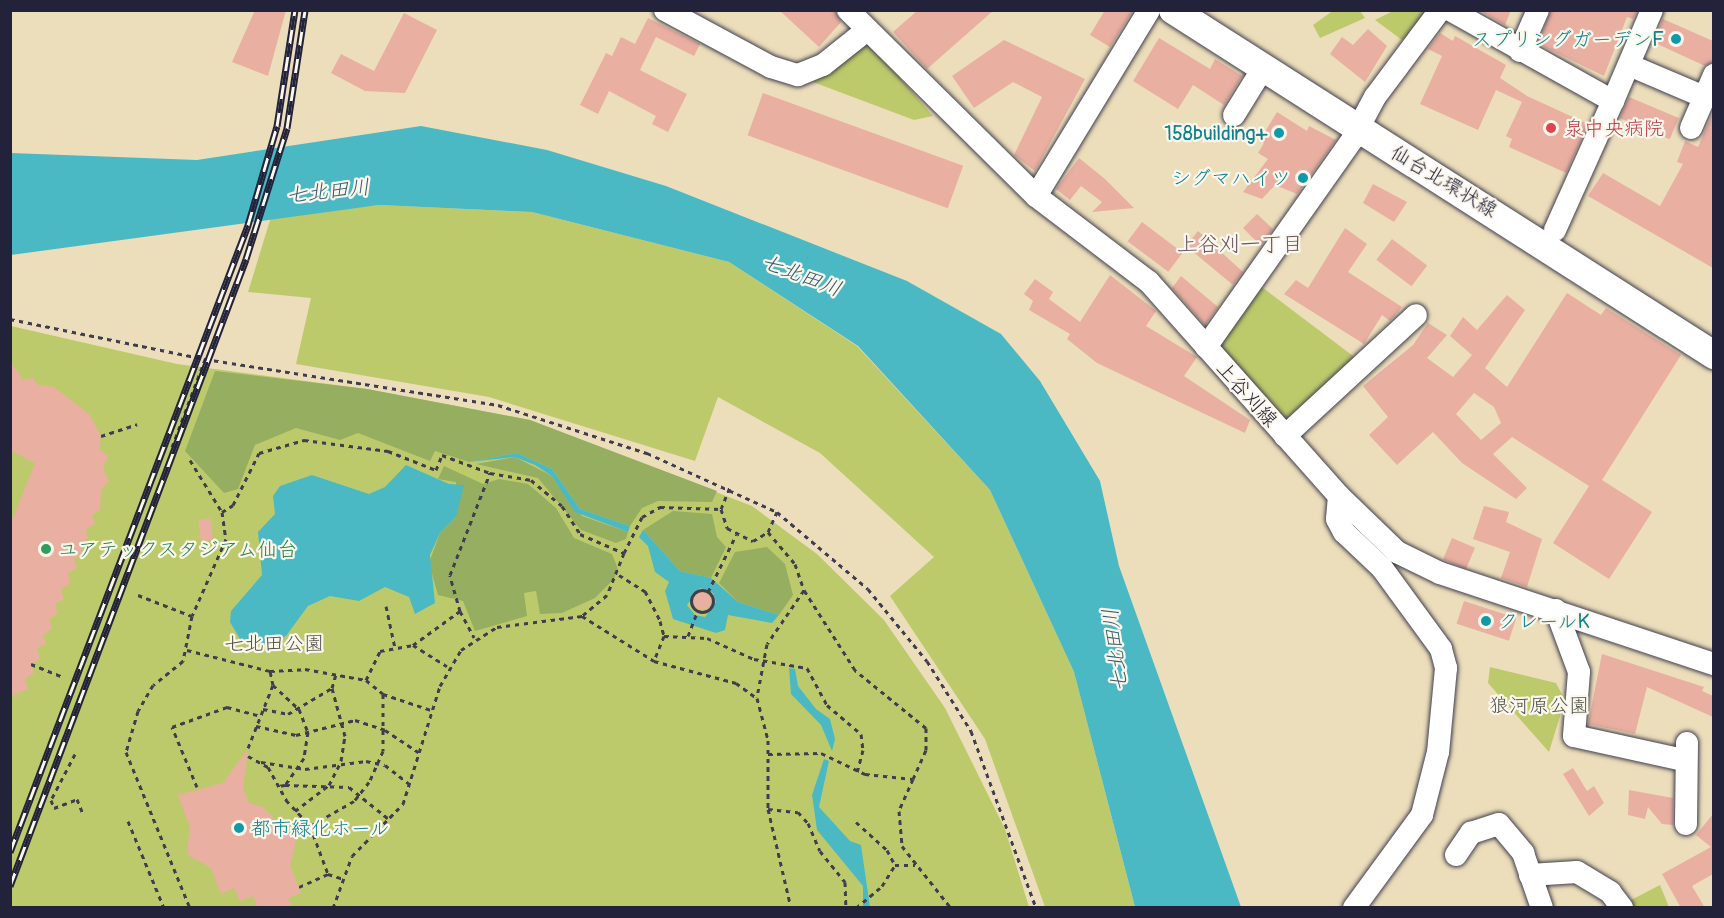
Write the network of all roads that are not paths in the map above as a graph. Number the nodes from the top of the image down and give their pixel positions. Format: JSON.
{"nodes":[{"id":1,"x":665,"y":10,"type":"edge"},
{"id":2,"x":1149,"y":10,"type":"edge"},
{"id":3,"x":1173,"y":10,"type":"edge"},
{"id":4,"x":1207,"y":10,"type":"edge"},
{"id":5,"x":1440,"y":10,"type":"edge"},
{"id":6,"x":1450,"y":10,"type":"edge"},
{"id":7,"x":1538,"y":10,"type":"edge"},
{"id":8,"x":1652,"y":10,"type":"edge"},
{"id":9,"x":863,"y":19,"type":"edge"},
{"id":10,"x":1520,"y":51,"type":"junction"},
{"id":11,"x":1629,"y":64,"type":"junction"},
{"id":12,"x":1263,"y":68,"type":"junction"},
{"id":13,"x":1713,"y":75,"type":"edge"},
{"id":14,"x":1704,"y":97,"type":"junction"},
{"id":15,"x":1613,"y":101,"type":"junction"},
{"id":16,"x":1234,"y":116,"type":"dead end"},
{"id":17,"x":1362,"y":120,"type":"junction"},
{"id":18,"x":1691,"y":128,"type":"dead end"},
{"id":19,"x":1036,"y":196,"type":"junction"},
{"id":20,"x":1555,"y":230,"type":"junction"},
{"id":21,"x":1416,"y":315,"type":"dead end"},
{"id":22,"x":1713,"y":333,"type":"edge"},
{"id":23,"x":1206,"y":347,"type":"junction"},
{"id":24,"x":1713,"y":355,"type":"edge"},
{"id":25,"x":1285,"y":436,"type":"junction"},
{"id":26,"x":1339,"y":496,"type":"junction"},
{"id":27,"x":1556,"y":610,"type":"junction"},
{"id":28,"x":1713,"y":664,"type":"edge"},
{"id":29,"x":1686,"y":824,"type":"dead end"},
{"id":30,"x":1456,"y":855,"type":"dead end"},
{"id":31,"x":1530,"y":875,"type":"junction"},
{"id":32,"x":1354,"y":908,"type":"edge"},
{"id":33,"x":1542,"y":908,"type":"edge"},
{"id":34,"x":1622,"y":908,"type":"edge"}],
"edges":[{"from":1,"to":9,"type":"street"},
{"from":2,"to":19,"type":"street"},
{"from":3,"to":12,"type":"main road","name":"仙台北環状線"},
{"from":4,"to":17,"type":"main road","name":"仙台北環状線"},
{"from":5,"to":17,"type":"street"},
{"from":6,"to":10,"type":"street"},
{"from":7,"to":10,"type":"street"},
{"from":8,"to":11,"type":"street"},
{"from":9,"to":19,"type":"street","name":"上谷刈線"},
{"from":10,"to":15,"type":"street"},
{"from":11,"to":14,"type":"street"},
{"from":11,"to":15,"type":"street"},
{"from":12,"to":16,"type":"street"},
{"from":12,"to":17,"type":"main road","name":"仙台北環状線"},
{"from":13,"to":14,"type":"street"},
{"from":14,"to":18,"type":"street"},
{"from":15,"to":20,"type":"street"},
{"from":17,"to":20,"type":"main road","name":"仙台北環状線"},
{"from":17,"to":23,"type":"street"},
{"from":17,"to":24,"type":"main road","name":"仙台北環状線"},
{"from":19,"to":23,"type":"street","name":"上谷刈線"},
{"from":20,"to":22,"type":"main road","name":"仙台北環状線"},
{"from":21,"to":25,"type":"street"},
{"from":23,"to":25,"type":"street","name":"上谷刈線"},
{"from":25,"to":26,"type":"street","name":"上谷刈線"},
{"from":26,"to":27,"type":"street","name":"上谷刈線"},
{"from":26,"to":32,"type":"street"},
{"from":27,"to":28,"type":"street","name":"上谷刈線"},
{"from":27,"to":29,"type":"street"},
{"from":30,"to":31,"type":"street"},
{"from":31,"to":33,"type":"street"},
{"from":31,"to":34,"type":"street"}]}
